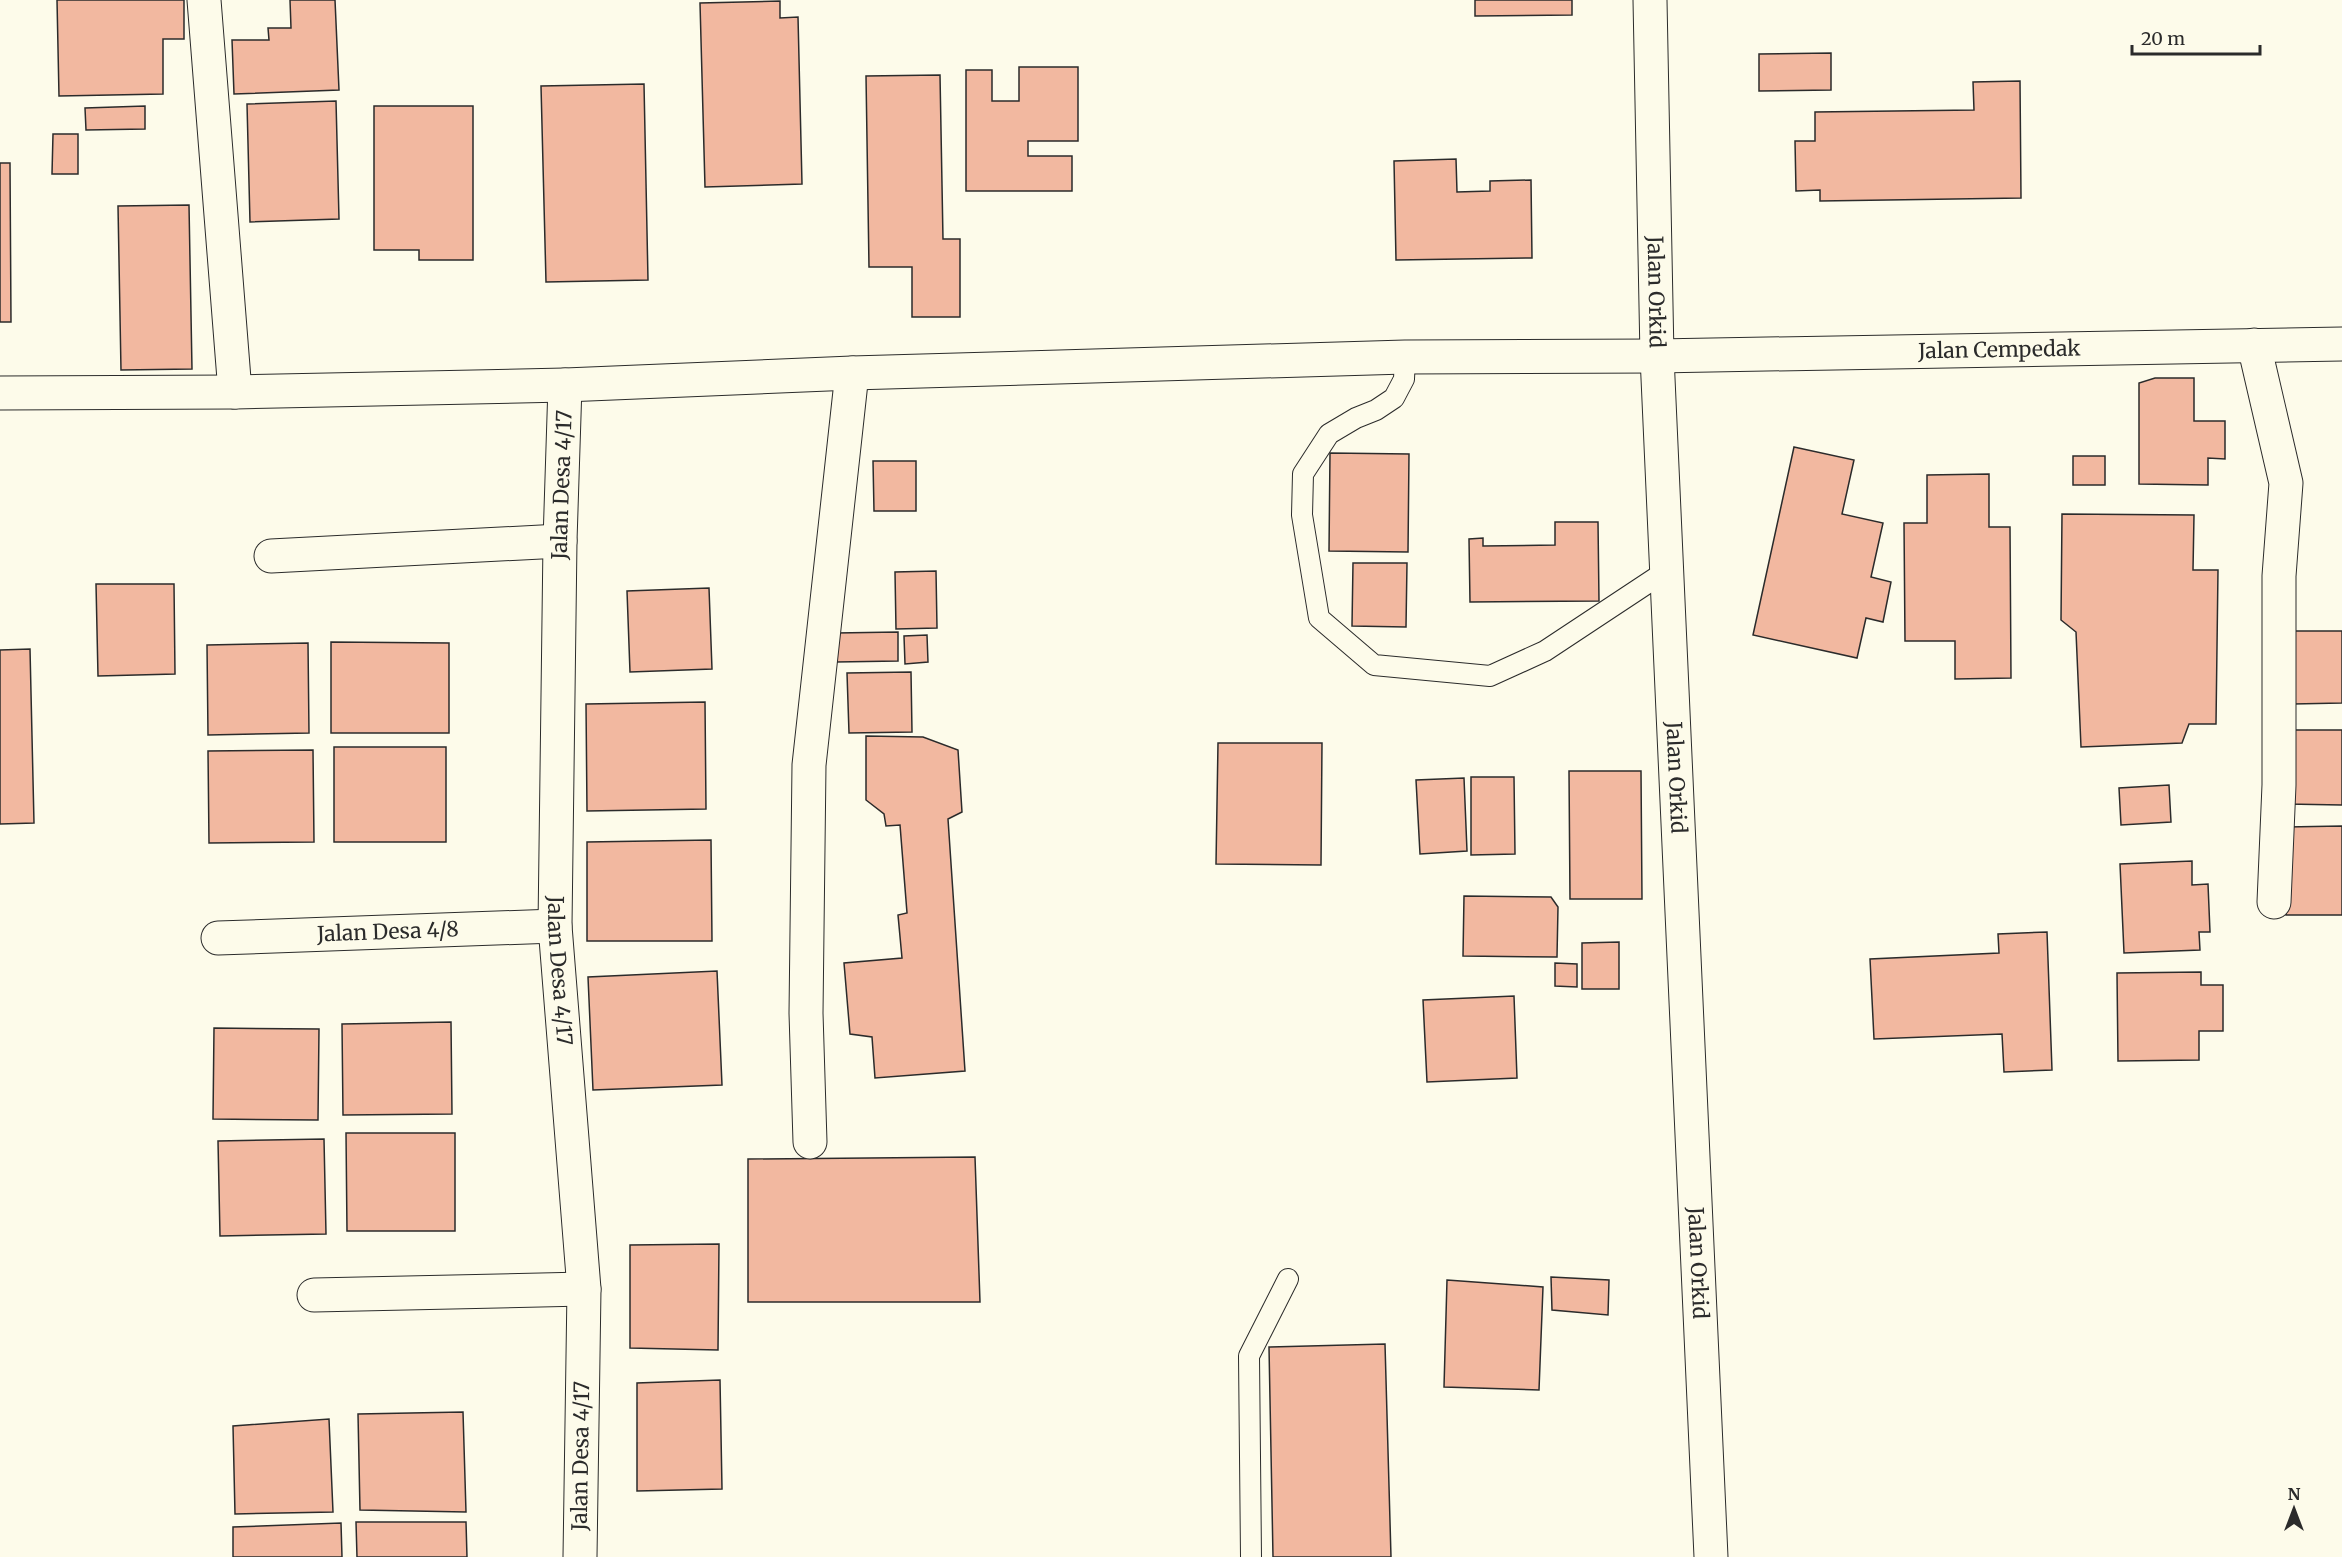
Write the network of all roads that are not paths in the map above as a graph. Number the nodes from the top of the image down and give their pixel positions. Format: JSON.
{"nodes":[{"id":1,"x":204,"y":0,"type":"edge"},
{"id":2,"x":1650,"y":0,"type":"edge"},
{"id":3,"x":2342,"y":344,"type":"edge"},
{"id":4,"x":2254,"y":345,"type":"junction"},
{"id":5,"x":1657,"y":356,"type":"junction"},
{"id":6,"x":1405,"y":357,"type":"junction"},
{"id":7,"x":852,"y":374,"type":"junction"},
{"id":8,"x":565,"y":385,"type":"junction"},
{"id":9,"x":235,"y":392,"type":"junction"},
{"id":10,"x":0,"y":393,"type":"edge"},
{"id":11,"x":560,"y":542,"type":"junction"},
{"id":12,"x":271,"y":556,"type":"dead end"},
{"id":13,"x":1666,"y":571,"type":"junction"},
{"id":14,"x":2274,"y":902,"type":"dead end"},
{"id":15,"x":555,"y":926,"type":"junction"},
{"id":16,"x":218,"y":938,"type":"dead end"},
{"id":17,"x":810,"y":1143,"type":"dead end"},
{"id":18,"x":1288,"y":1279,"type":"dead end"},
{"id":19,"x":584,"y":1289,"type":"junction"},
{"id":20,"x":314,"y":1295,"type":"dead end"},
{"id":21,"x":580,"y":1557,"type":"edge"},
{"id":22,"x":1251,"y":1557,"type":"edge"},
{"id":23,"x":1711,"y":1557,"type":"edge"}],
"edges":[{"from":1,"to":9,"type":"street"},
{"from":2,"to":5,"type":"street","name":"Jalan Orkid"},
{"from":3,"to":4,"type":"street","name":"Jalan Cempedak"},
{"from":4,"to":5,"type":"street","name":"Jalan Cempedak"},
{"from":4,"to":14,"type":"street"},
{"from":5,"to":6,"type":"street","name":"Jalan Cempedak"},
{"from":5,"to":13,"type":"street","name":"Jalan Orkid"},
{"from":6,"to":7,"type":"street","name":"Jalan Cempedak"},
{"from":6,"to":13,"type":"lane"},
{"from":7,"to":8,"type":"street","name":"Jalan Cempedak"},
{"from":7,"to":17,"type":"street"},
{"from":8,"to":9,"type":"street","name":"Jalan Cempedak"},
{"from":8,"to":11,"type":"street","name":"Jalan Desa 4/17"},
{"from":9,"to":10,"type":"street","name":"Jalan Cempedak"},
{"from":11,"to":12,"type":"street"},
{"from":11,"to":15,"type":"street","name":"Jalan Desa 4/17"},
{"from":13,"to":23,"type":"street","name":"Jalan Orkid"},
{"from":15,"to":16,"type":"street","name":"Jalan Desa 4/8"},
{"from":15,"to":19,"type":"street","name":"Jalan Desa 4/17"},
{"from":18,"to":22,"type":"lane"},
{"from":19,"to":20,"type":"street"},
{"from":19,"to":21,"type":"street","name":"Jalan Desa 4/17"}]}
